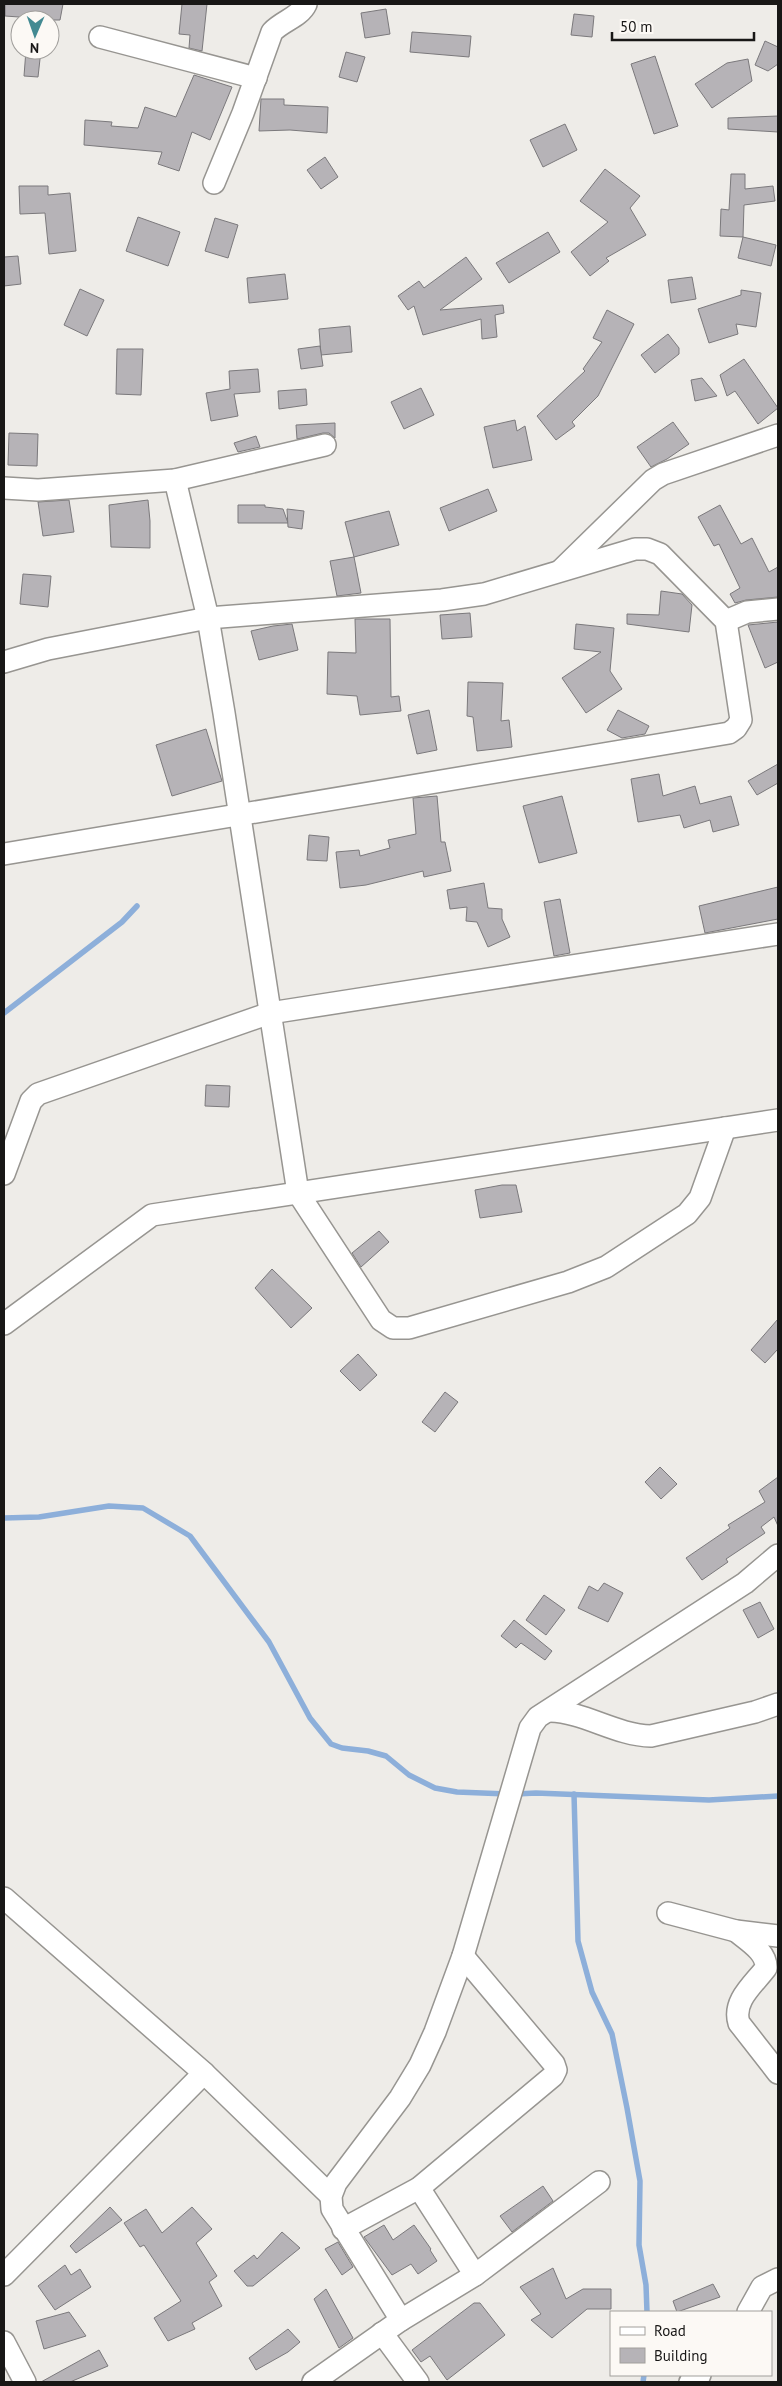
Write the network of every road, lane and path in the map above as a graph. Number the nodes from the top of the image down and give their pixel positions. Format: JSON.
{"nodes":[{"id":1,"x":306,"y":4,"type":"edge"},
{"id":2,"x":100,"y":36,"type":"dead end"},
{"id":3,"x":256,"y":78,"type":"junction"},
{"id":4,"x":214,"y":183,"type":"dead end"},
{"id":5,"x":778,"y":435,"type":"edge"},
{"id":6,"x":325,"y":445,"type":"dead end"},
{"id":7,"x":175,"y":480,"type":"junction"},
{"id":8,"x":4,"y":488,"type":"edge"},
{"id":9,"x":557,"y":573,"type":"junction"},
{"id":10,"x":778,"y":609,"type":"edge"},
{"id":11,"x":208,"y":618,"type":"junction"},
{"id":12,"x":726,"y":620,"type":"junction"},
{"id":13,"x":4,"y":662,"type":"edge"},
{"id":14,"x":238,"y":814,"type":"junction"},
{"id":15,"x":4,"y":854,"type":"edge"},
{"id":16,"x":778,"y":934,"type":"edge"},
{"id":17,"x":270,"y":1014,"type":"junction"},
{"id":18,"x":778,"y":1120,"type":"edge"},
{"id":19,"x":725,"y":1128,"type":"junction"},
{"id":20,"x":4,"y":1174,"type":"edge"},
{"id":21,"x":298,"y":1193,"type":"junction"},
{"id":22,"x":4,"y":1324,"type":"edge"},
{"id":23,"x":778,"y":1556,"type":"edge"},
{"id":24,"x":778,"y":1704,"type":"edge"},
{"id":25,"x":550,"y":1711,"type":"junction"},
{"id":26,"x":4,"y":1898,"type":"edge"},
{"id":27,"x":668,"y":1913,"type":"dead end"},
{"id":28,"x":736,"y":1931,"type":"junction"},
{"id":29,"x":778,"y":1936,"type":"edge"},
{"id":30,"x":463,"y":1956,"type":"junction"},
{"id":31,"x":204,"y":2072,"type":"junction"},
{"id":32,"x":778,"y":2073,"type":"edge"},
{"id":33,"x":599,"y":2182,"type":"dead end"},
{"id":34,"x":419,"y":2188,"type":"junction"},
{"id":35,"x":331,"y":2196,"type":"junction"},
{"id":36,"x":343,"y":2229,"type":"junction"},
{"id":37,"x":4,"y":2275,"type":"edge"},
{"id":38,"x":475,"y":2275,"type":"junction"},
{"id":39,"x":778,"y":2279,"type":"edge"},
{"id":40,"x":749,"y":2311,"type":"edge"},
{"id":41,"x":401,"y":2320,"type":"junction"},
{"id":42,"x":382,"y":2333,"type":"junction"},
{"id":43,"x":4,"y":2342,"type":"edge"},
{"id":44,"x":24,"y":2382,"type":"edge"},
{"id":45,"x":313,"y":2382,"type":"edge"},
{"id":46,"x":418,"y":2382,"type":"edge"}],
"edges":[{"from":1,"to":3,"type":"street"},
{"from":2,"to":3,"type":"street"},
{"from":3,"to":4,"type":"street"},
{"from":5,"to":9,"type":"street"},
{"from":6,"to":7,"type":"street"},
{"from":7,"to":8,"type":"street"},
{"from":7,"to":11,"type":"street"},
{"from":9,"to":11,"type":"street"},
{"from":9,"to":12,"type":"street"},
{"from":10,"to":12,"type":"street"},
{"from":11,"to":13,"type":"street"},
{"from":11,"to":14,"type":"street"},
{"from":12,"to":14,"type":"street"},
{"from":14,"to":15,"type":"street"},
{"from":14,"to":17,"type":"street"},
{"from":16,"to":17,"type":"street"},
{"from":17,"to":20,"type":"street"},
{"from":17,"to":21,"type":"street"},
{"from":18,"to":19,"type":"street"},
{"from":19,"to":21,"type":"street"},
{"from":19,"to":21,"type":"street"},
{"from":21,"to":22,"type":"street"},
{"from":23,"to":25,"type":"street"},
{"from":24,"to":25,"type":"street"},
{"from":25,"to":30,"type":"street"},
{"from":26,"to":31,"type":"street"},
{"from":27,"to":28,"type":"street"},
{"from":28,"to":29,"type":"street"},
{"from":28,"to":32,"type":"street"},
{"from":30,"to":34,"type":"street"},
{"from":30,"to":35,"type":"street"},
{"from":31,"to":35,"type":"street"},
{"from":31,"to":37,"type":"street"},
{"from":33,"to":38,"type":"street"},
{"from":34,"to":36,"type":"street"},
{"from":34,"to":38,"type":"street"},
{"from":35,"to":36,"type":"street"},
{"from":36,"to":41,"type":"street"},
{"from":38,"to":41,"type":"street"},
{"from":39,"to":40,"type":"street"},
{"from":41,"to":42,"type":"street"},
{"from":42,"to":45,"type":"street"},
{"from":42,"to":46,"type":"street"},
{"from":43,"to":44,"type":"street"}]}
